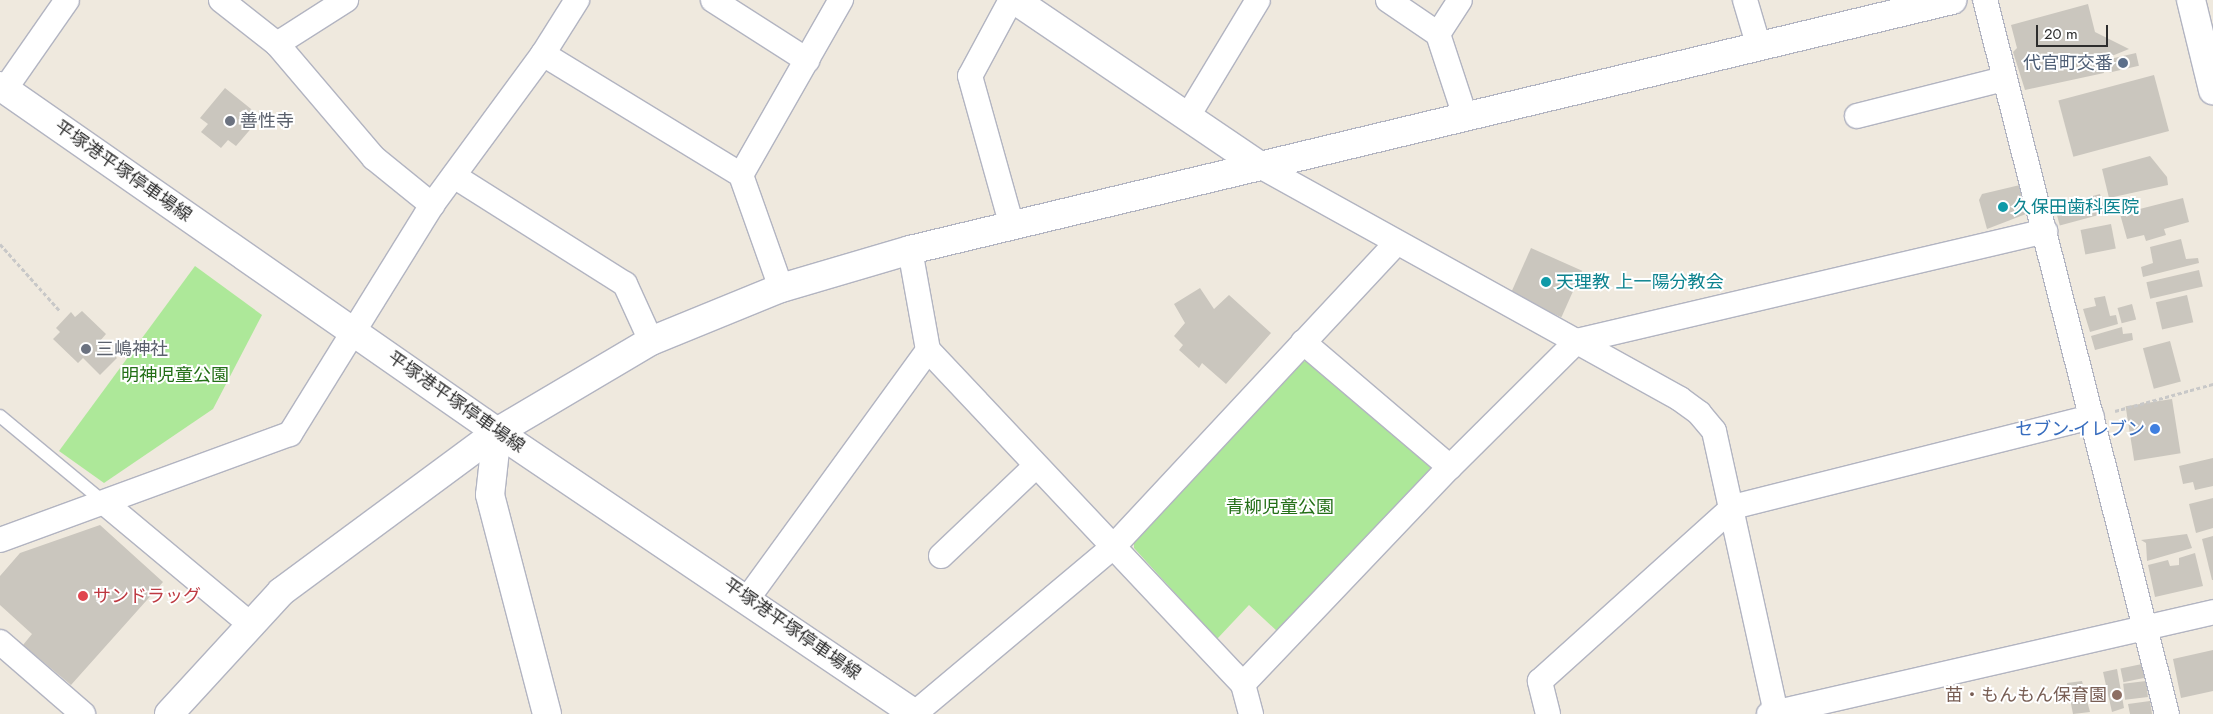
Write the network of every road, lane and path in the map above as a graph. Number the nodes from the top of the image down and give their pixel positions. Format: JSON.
{"nodes":[{"id":1,"x":68,"y":0,"type":"edge"},
{"id":2,"x":221,"y":0,"type":"edge"},
{"id":3,"x":346,"y":0,"type":"edge"},
{"id":4,"x":577,"y":0,"type":"edge"},
{"id":5,"x":712,"y":0,"type":"edge"},
{"id":6,"x":841,"y":0,"type":"edge"},
{"id":7,"x":1013,"y":0,"type":"edge"},
{"id":8,"x":1258,"y":0,"type":"edge"},
{"id":9,"x":1388,"y":0,"type":"edge"},
{"id":10,"x":1460,"y":0,"type":"edge"},
{"id":11,"x":1745,"y":0,"type":"edge"},
{"id":12,"x":1952,"y":0,"type":"edge"},
{"id":13,"x":1985,"y":0,"type":"edge"},
{"id":14,"x":2191,"y":0,"type":"edge"},
{"id":15,"x":1438,"y":34,"type":"junction"},
{"id":16,"x":277,"y":44,"type":"junction"},
{"id":17,"x":1758,"y":44,"type":"junction"},
{"id":18,"x":543,"y":54,"type":"junction"},
{"id":19,"x":807,"y":60,"type":"junction"},
{"id":20,"x":2003,"y":79,"type":"junction"},
{"id":21,"x":2,"y":87,"type":"edge"},
{"id":22,"x":2213,"y":90,"type":"edge"},
{"id":23,"x":1188,"y":116,"type":"junction"},
{"id":24,"x":1465,"y":116,"type":"junction"},
{"id":25,"x":1857,"y":116,"type":"dead end"},
{"id":26,"x":1260,"y":166,"type":"junction"},
{"id":27,"x":741,"y":175,"type":"junction"},
{"id":28,"x":454,"y":176,"type":"junction"},
{"id":29,"x":432,"y":206,"type":"junction"},
{"id":30,"x":1012,"y":226,"type":"junction"},
{"id":31,"x":2045,"y":231,"type":"junction"},
{"id":32,"x":0,"y":244,"type":"edge"},
{"id":33,"x":1395,"y":244,"type":"junction"},
{"id":34,"x":910,"y":250,"type":"junction"},
{"id":35,"x":781,"y":288,"type":"junction"},
{"id":36,"x":59,"y":310,"type":"dead end"},
{"id":37,"x":357,"y":333,"type":"junction"},
{"id":38,"x":651,"y":341,"type":"junction"},
{"id":39,"x":1577,"y":341,"type":"junction"},
{"id":40,"x":1303,"y":342,"type":"junction"},
{"id":41,"x":928,"y":350,"type":"junction"},
{"id":42,"x":2213,"y":384,"type":"edge"},
{"id":43,"x":0,"y":416,"type":"edge"},
{"id":44,"x":2092,"y":418,"type":"junction"},
{"id":45,"x":497,"y":432,"type":"junction"},
{"id":46,"x":1036,"y":466,"type":"junction"},
{"id":47,"x":1450,"y":467,"type":"junction"},
{"id":48,"x":106,"y":504,"type":"junction"},
{"id":49,"x":1733,"y":506,"type":"junction"},
{"id":50,"x":0,"y":540,"type":"edge"},
{"id":51,"x":1112,"y":548,"type":"junction"},
{"id":52,"x":941,"y":556,"type":"dead end"},
{"id":53,"x":748,"y":598,"type":"junction"},
{"id":54,"x":2213,"y":612,"type":"edge"},
{"id":55,"x":250,"y":624,"type":"junction"},
{"id":56,"x":2148,"y":629,"type":"junction"},
{"id":57,"x":0,"y":642,"type":"edge"},
{"id":58,"x":1243,"y":684,"type":"junction"},
{"id":59,"x":1773,"y":713,"type":"edge"},
{"id":60,"x":83,"y":714,"type":"edge"},
{"id":61,"x":168,"y":714,"type":"edge"},
{"id":62,"x":547,"y":714,"type":"edge"},
{"id":63,"x":914,"y":714,"type":"edge"},
{"id":64,"x":1250,"y":714,"type":"edge"},
{"id":65,"x":1548,"y":714,"type":"edge"},
{"id":66,"x":2167,"y":714,"type":"edge"}],
"edges":[{"from":1,"to":21,"type":"street"},
{"from":2,"to":16,"type":"street"},
{"from":3,"to":16,"type":"street"},
{"from":4,"to":18,"type":"street"},
{"from":5,"to":19,"type":"street"},
{"from":6,"to":19,"type":"street"},
{"from":7,"to":23,"type":"street"},
{"from":7,"to":30,"type":"street"},
{"from":8,"to":23,"type":"street"},
{"from":9,"to":15,"type":"street"},
{"from":10,"to":15,"type":"street"},
{"from":11,"to":17,"type":"street"},
{"from":12,"to":17,"type":"street"},
{"from":13,"to":20,"type":"street"},
{"from":14,"to":22,"type":"street"},
{"from":15,"to":24,"type":"street"},
{"from":16,"to":29,"type":"street"},
{"from":17,"to":24,"type":"street"},
{"from":18,"to":27,"type":"street"},
{"from":18,"to":28,"type":"street"},
{"from":19,"to":27,"type":"street"},
{"from":20,"to":25,"type":"street"},
{"from":20,"to":31,"type":"street"},
{"from":21,"to":37,"type":"street","name":"平塚港平塚停車場線"},
{"from":23,"to":26,"type":"street"},
{"from":24,"to":26,"type":"street"},
{"from":26,"to":30,"type":"street"},
{"from":26,"to":33,"type":"street"},
{"from":27,"to":35,"type":"street"},
{"from":28,"to":29,"type":"street"},
{"from":28,"to":38,"type":"street"},
{"from":29,"to":37,"type":"street"},
{"from":30,"to":34,"type":"street"},
{"from":31,"to":39,"type":"street"},
{"from":31,"to":44,"type":"street"},
{"from":32,"to":36,"type":"path"},
{"from":33,"to":39,"type":"street"},
{"from":33,"to":40,"type":"street"},
{"from":34,"to":35,"type":"street"},
{"from":34,"to":41,"type":"street"},
{"from":35,"to":38,"type":"street"},
{"from":37,"to":45,"type":"street","name":"平塚港平塚停車場線"},
{"from":37,"to":48,"type":"street"},
{"from":38,"to":45,"type":"street"},
{"from":39,"to":47,"type":"street"},
{"from":39,"to":49,"type":"street"},
{"from":40,"to":47,"type":"street"},
{"from":40,"to":51,"type":"street"},
{"from":41,"to":46,"type":"street"},
{"from":41,"to":53,"type":"street"},
{"from":42,"to":44,"type":"path"},
{"from":43,"to":48,"type":"lane"},
{"from":44,"to":49,"type":"street"},
{"from":44,"to":56,"type":"street"},
{"from":45,"to":53,"type":"street","name":"平塚港平塚停車場線"},
{"from":45,"to":55,"type":"street"},
{"from":45,"to":62,"type":"street"},
{"from":46,"to":51,"type":"street"},
{"from":46,"to":52,"type":"street"},
{"from":47,"to":58,"type":"street"},
{"from":48,"to":50,"type":"street"},
{"from":48,"to":55,"type":"street"},
{"from":49,"to":59,"type":"street"},
{"from":49,"to":65,"type":"street"},
{"from":51,"to":58,"type":"street"},
{"from":51,"to":63,"type":"street"},
{"from":53,"to":63,"type":"street","name":"平塚港平塚停車場線"},
{"from":54,"to":56,"type":"street"},
{"from":55,"to":61,"type":"street"},
{"from":56,"to":59,"type":"street"},
{"from":56,"to":66,"type":"street"},
{"from":57,"to":60,"type":"street"},
{"from":58,"to":64,"type":"street"}]}
